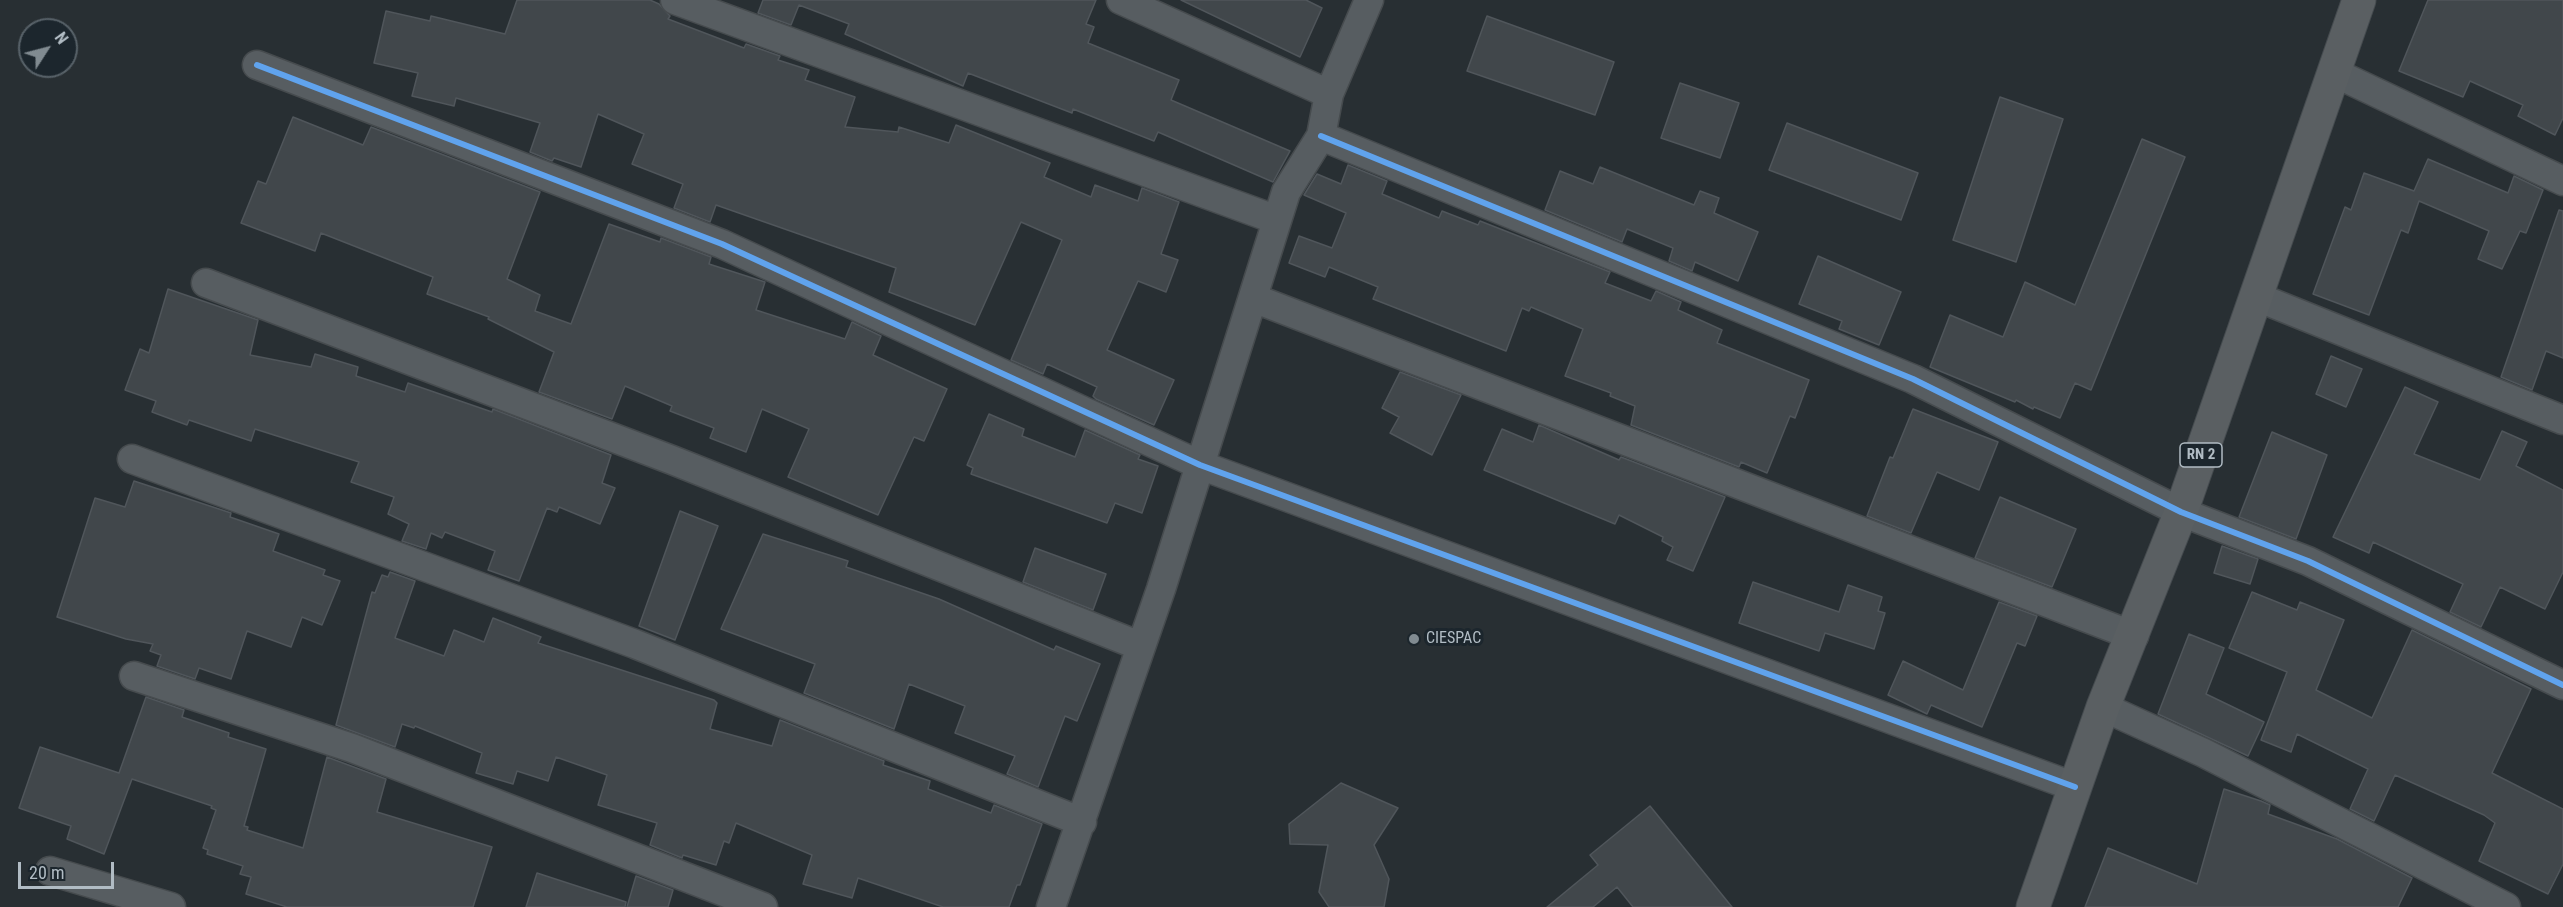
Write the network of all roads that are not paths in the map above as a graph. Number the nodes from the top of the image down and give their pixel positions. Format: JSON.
{"nodes":[{"id":1,"x":675,"y":0,"type":"edge"},
{"id":2,"x":1121,"y":0,"type":"edge"},
{"id":3,"x":1369,"y":0,"type":"edge"},
{"id":4,"x":2359,"y":0,"type":"edge"},
{"id":5,"x":257,"y":65,"type":"dead end"},
{"id":6,"x":2335,"y":73,"type":"junction"},
{"id":7,"x":1329,"y":94,"type":"junction"},
{"id":8,"x":1321,"y":136,"type":"junction"},
{"id":9,"x":2563,"y":181,"type":"edge"},
{"id":10,"x":1277,"y":220,"type":"junction"},
{"id":11,"x":206,"y":283,"type":"dead end"},
{"id":12,"x":2257,"y":297,"type":"junction"},
{"id":13,"x":1253,"y":298,"type":"junction"},
{"id":14,"x":2563,"y":420,"type":"edge"},
{"id":15,"x":132,"y":459,"type":"dead end"},
{"id":16,"x":1200,"y":465,"type":"junction"},
{"id":17,"x":2181,"y":512,"type":"junction"},
{"id":18,"x":2133,"y":636,"type":"junction"},
{"id":19,"x":1140,"y":646,"type":"junction"},
{"id":20,"x":134,"y":676,"type":"dead end"},
{"id":21,"x":2563,"y":685,"type":"edge"},
{"id":22,"x":2103,"y":707,"type":"junction"},
{"id":23,"x":2075,"y":787,"type":"junction"},
{"id":24,"x":1082,"y":822,"type":"junction"},
{"id":25,"x":50,"y":871,"type":"dead end"},
{"id":26,"x":171,"y":907,"type":"edge"},
{"id":27,"x":763,"y":907,"type":"edge"},
{"id":28,"x":1052,"y":907,"type":"edge"},
{"id":29,"x":2033,"y":907,"type":"edge"},
{"id":30,"x":2506,"y":907,"type":"edge"}],
"edges":[{"from":1,"to":10,"type":"street"},
{"from":2,"to":7,"type":"street"},
{"from":3,"to":7,"type":"street"},
{"from":4,"to":6,"type":"highway","number":"RN 2"},
{"from":5,"to":16,"type":"street"},
{"from":6,"to":9,"type":"street"},
{"from":6,"to":12,"type":"highway","number":"RN 2"},
{"from":7,"to":8,"type":"street"},
{"from":8,"to":10,"type":"street"},
{"from":8,"to":17,"type":"street"},
{"from":10,"to":13,"type":"street"},
{"from":11,"to":19,"type":"street"},
{"from":12,"to":14,"type":"street"},
{"from":12,"to":17,"type":"highway","number":"RN 2"},
{"from":13,"to":16,"type":"street"},
{"from":13,"to":18,"type":"street"},
{"from":15,"to":24,"type":"street"},
{"from":16,"to":19,"type":"street"},
{"from":16,"to":23,"type":"street"},
{"from":17,"to":18,"type":"highway","number":"RN 2"},
{"from":17,"to":21,"type":"street"},
{"from":18,"to":22,"type":"highway","number":"RN 2"},
{"from":19,"to":24,"type":"street"},
{"from":20,"to":27,"type":"street"},
{"from":22,"to":23,"type":"highway","number":"RN 2"},
{"from":22,"to":30,"type":"street"},
{"from":23,"to":29,"type":"highway","number":"RN 2"},
{"from":24,"to":28,"type":"street"},
{"from":25,"to":26,"type":"street"}]}
